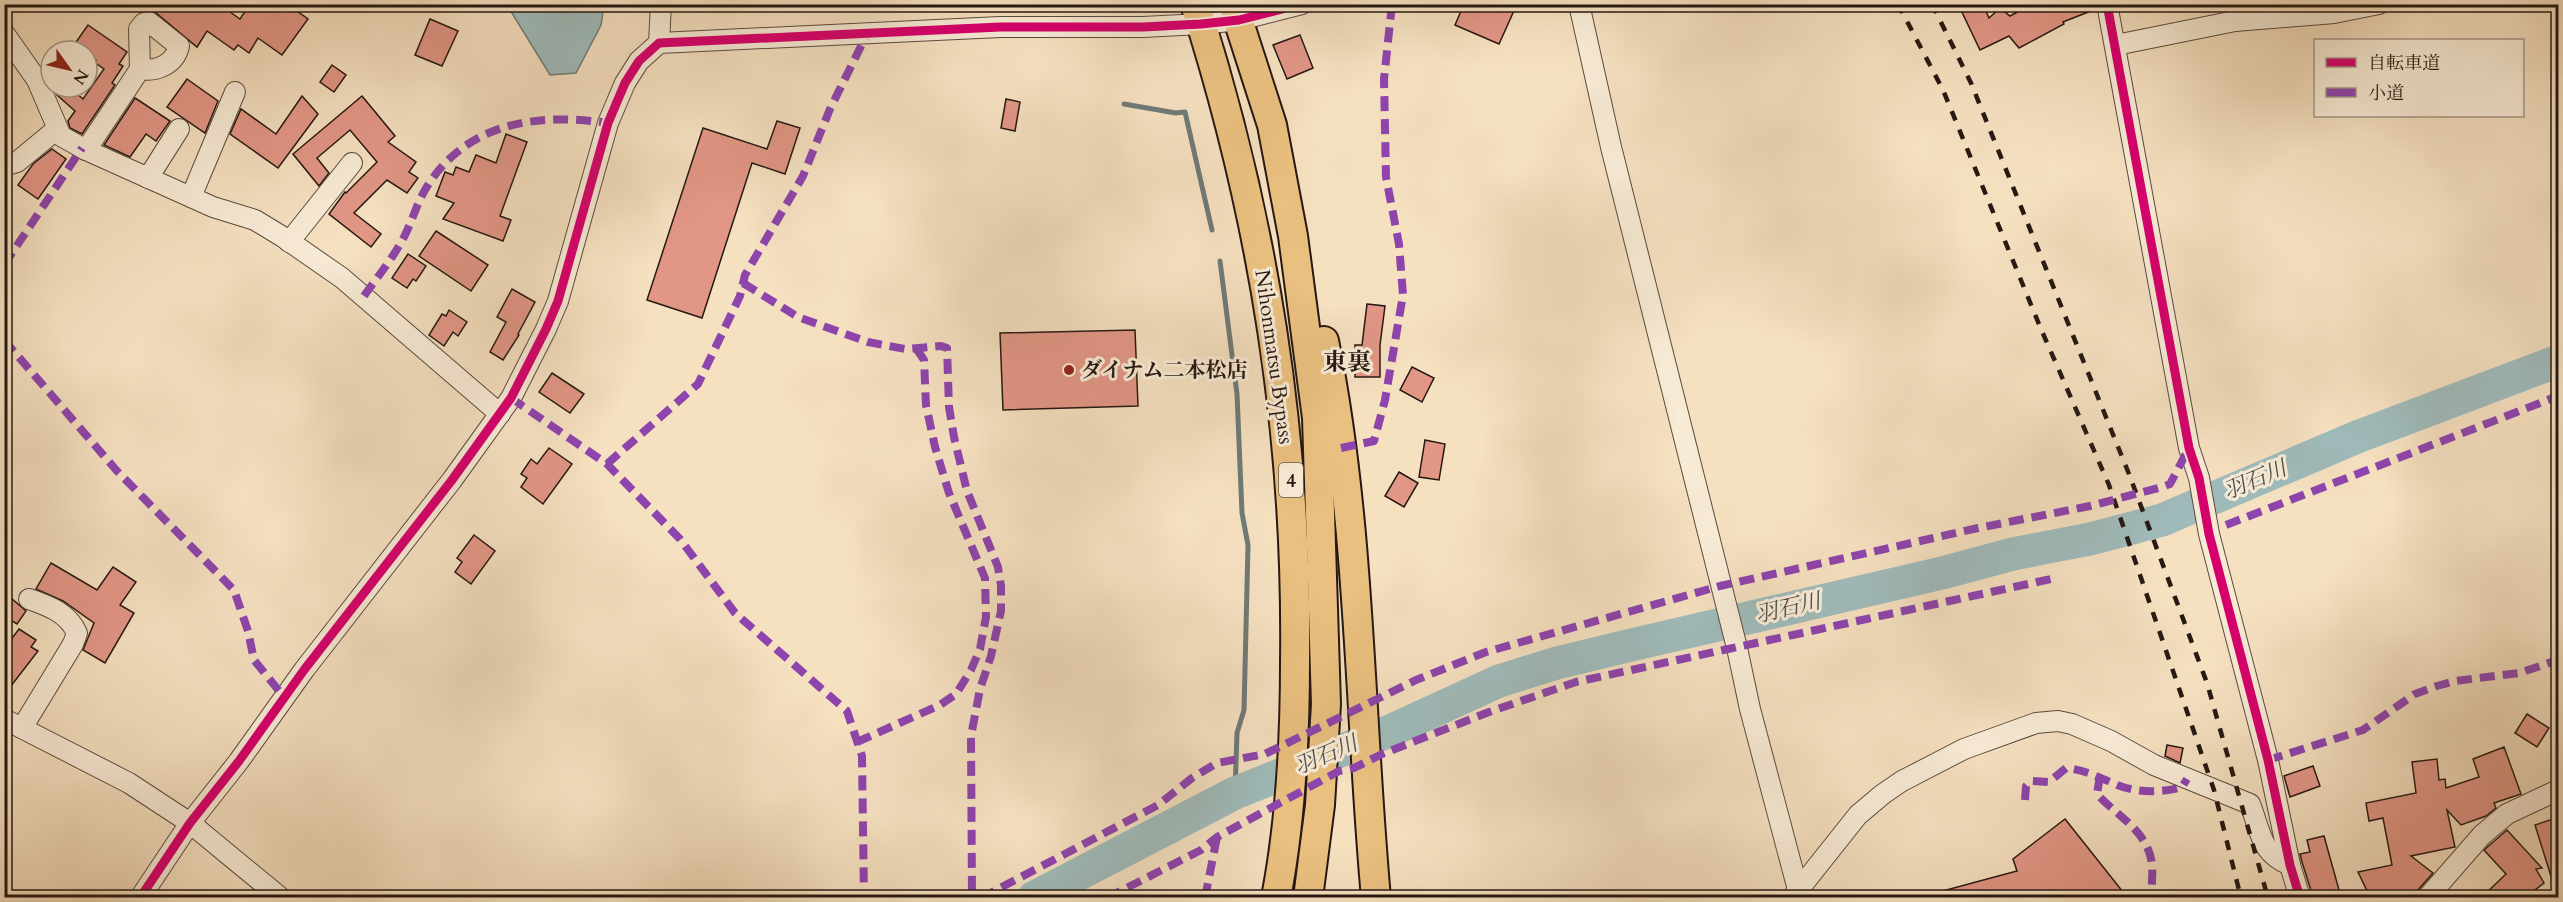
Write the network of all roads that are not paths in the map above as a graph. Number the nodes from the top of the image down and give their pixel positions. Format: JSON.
{"nodes":[{"id":1,"x":661,"y":4,"type":"edge"},
{"id":2,"x":1302,"y":4,"type":"edge"},
{"id":3,"x":1580,"y":4,"type":"edge"},
{"id":4,"x":2107,"y":4,"type":"edge"},
{"id":5,"x":2379,"y":4,"type":"edge"},
{"id":6,"x":1236,"y":12,"type":"edge"},
{"id":7,"x":1198,"y":14,"type":"edge"},
{"id":8,"x":4,"y":33,"type":"edge"},
{"id":9,"x":659,"y":43,"type":"junction"},
{"id":10,"x":2116,"y":45,"type":"junction"},
{"id":11,"x":140,"y":69,"type":"dead end"},
{"id":12,"x":235,"y":92,"type":"dead end"},
{"id":13,"x":1272,"y":125,"type":"junction"},
{"id":14,"x":57,"y":129,"type":"junction"},
{"id":15,"x":179,"y":129,"type":"dead end"},
{"id":16,"x":86,"y":150,"type":"junction"},
{"id":17,"x":352,"y":164,"type":"dead end"},
{"id":18,"x":4,"y":166,"type":"edge"},
{"id":19,"x":148,"y":178,"type":"junction"},
{"id":20,"x":191,"y":197,"type":"junction"},
{"id":21,"x":289,"y":242,"type":"junction"},
{"id":22,"x":500,"y":414,"type":"junction"},
{"id":23,"x":29,"y":599,"type":"dead end"},
{"id":24,"x":4,"y":719,"type":"edge"},
{"id":25,"x":22,"y":728,"type":"junction"},
{"id":26,"x":2559,"y":790,"type":"edge"},
{"id":27,"x":190,"y":823,"type":"junction"},
{"id":28,"x":2290,"y":865,"type":"junction"},
{"id":29,"x":1795,"y":894,"type":"edge"},
{"id":30,"x":140,"y":897,"type":"edge"},
{"id":31,"x":281,"y":897,"type":"edge"},
{"id":32,"x":1276,"y":897,"type":"edge"},
{"id":33,"x":1308,"y":897,"type":"edge"},
{"id":34,"x":1376,"y":897,"type":"edge"},
{"id":35,"x":2300,"y":897,"type":"edge"},
{"id":36,"x":2427,"y":897,"type":"edge"}],
"edges":[{"from":1,"to":9,"type":"street"},
{"from":2,"to":6,"type":"street"},
{"from":3,"to":29,"type":"street"},
{"from":4,"to":10,"type":"street"},
{"from":5,"to":10,"type":"street"},
{"from":6,"to":7,"type":"street"},
{"from":6,"to":13,"type":"highway","name":"Nihonmatsu Bypass","number":"4"},
{"from":7,"to":9,"type":"street"},
{"from":7,"to":32,"type":"highway","name":"Nihonmatsu Bypass","number":"4"},
{"from":8,"to":14,"type":"street"},
{"from":9,"to":22,"type":"street"},
{"from":10,"to":28,"type":"street"},
{"from":11,"to":16,"type":"street"},
{"from":12,"to":20,"type":"street"},
{"from":13,"to":33,"type":"highway","name":"Nihonmatsu Bypass","number":"4"},
{"from":13,"to":34,"type":"highway"},
{"from":14,"to":16,"type":"street"},
{"from":14,"to":18,"type":"street"},
{"from":15,"to":19,"type":"street"},
{"from":16,"to":19,"type":"street"},
{"from":17,"to":21,"type":"street"},
{"from":19,"to":20,"type":"street"},
{"from":20,"to":21,"type":"street"},
{"from":21,"to":22,"type":"street"},
{"from":22,"to":27,"type":"street"},
{"from":23,"to":25,"type":"street"},
{"from":24,"to":25,"type":"street"},
{"from":25,"to":27,"type":"street"},
{"from":26,"to":36,"type":"street"},
{"from":27,"to":30,"type":"street"},
{"from":27,"to":31,"type":"street"},
{"from":28,"to":29,"type":"street"},
{"from":28,"to":35,"type":"street"}]}
